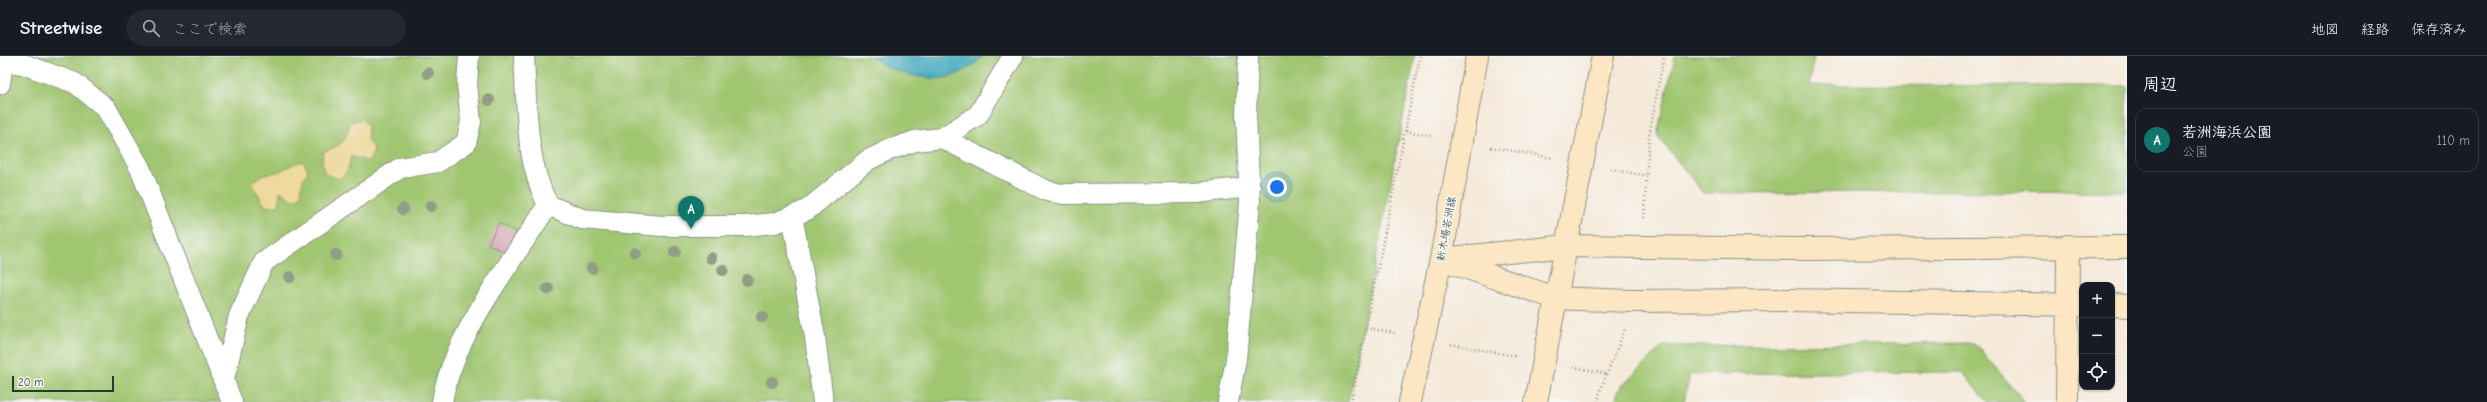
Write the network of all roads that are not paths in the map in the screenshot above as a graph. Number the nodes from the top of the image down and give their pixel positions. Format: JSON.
{"nodes":[{"id":1,"x":469,"y":56,"type":"edge"},
{"id":2,"x":524,"y":56,"type":"edge"},
{"id":3,"x":1013,"y":56,"type":"edge"},
{"id":4,"x":1248,"y":56,"type":"edge"},
{"id":5,"x":1477,"y":56,"type":"edge"},
{"id":6,"x":1603,"y":56,"type":"edge"},
{"id":7,"x":4,"y":58,"type":"edge"},
{"id":8,"x":0,"y":84,"type":"edge"},
{"id":9,"x":942,"y":138,"type":"junction"},
{"id":10,"x":1250,"y":187,"type":"junction"},
{"id":11,"x":548,"y":205,"type":"junction"},
{"id":12,"x":792,"y":216,"type":"junction"},
{"id":13,"x":1567,"y":246,"type":"junction"},
{"id":14,"x":2068,"y":246,"type":"junction"},
{"id":15,"x":2127,"y":247,"type":"edge"},
{"id":16,"x":1441,"y":259,"type":"junction"},
{"id":17,"x":1555,"y":298,"type":"junction"},
{"id":18,"x":2075,"y":305,"type":"edge"},
{"id":19,"x":2115,"y":306,"type":"edge"},
{"id":20,"x":2127,"y":306,"type":"edge"},
{"id":21,"x":224,"y":379,"type":"junction"},
{"id":22,"x":232,"y":402,"type":"edge"},
{"id":23,"x":442,"y":402,"type":"edge"},
{"id":24,"x":823,"y":402,"type":"edge"},
{"id":25,"x":1228,"y":402,"type":"edge"},
{"id":26,"x":1410,"y":402,"type":"edge"},
{"id":27,"x":1536,"y":402,"type":"edge"},
{"id":28,"x":2067,"y":402,"type":"edge"}],
"edges":[{"from":1,"to":21,"type":"lane"},
{"from":2,"to":11,"type":"lane"},
{"from":3,"to":9,"type":"lane"},
{"from":4,"to":10,"type":"lane"},
{"from":5,"to":16,"type":"street","name":"新木場若洲線"},
{"from":6,"to":13,"type":"street"},
{"from":7,"to":8,"type":"lane"},
{"from":7,"to":21,"type":"lane"},
{"from":9,"to":10,"type":"lane"},
{"from":9,"to":12,"type":"lane"},
{"from":10,"to":25,"type":"lane"},
{"from":11,"to":12,"type":"lane"},
{"from":11,"to":23,"type":"lane"},
{"from":12,"to":24,"type":"lane"},
{"from":13,"to":14,"type":"street"},
{"from":13,"to":16,"type":"street"},
{"from":13,"to":17,"type":"street"},
{"from":14,"to":15,"type":"street"},
{"from":14,"to":18,"type":"street"},
{"from":16,"to":17,"type":"street"},
{"from":16,"to":26,"type":"street","name":"新木場若洲線"},
{"from":17,"to":18,"type":"street"},
{"from":17,"to":27,"type":"street"},
{"from":18,"to":28,"type":"street"},
{"from":19,"to":20,"type":"street"},
{"from":21,"to":22,"type":"lane"}]}
